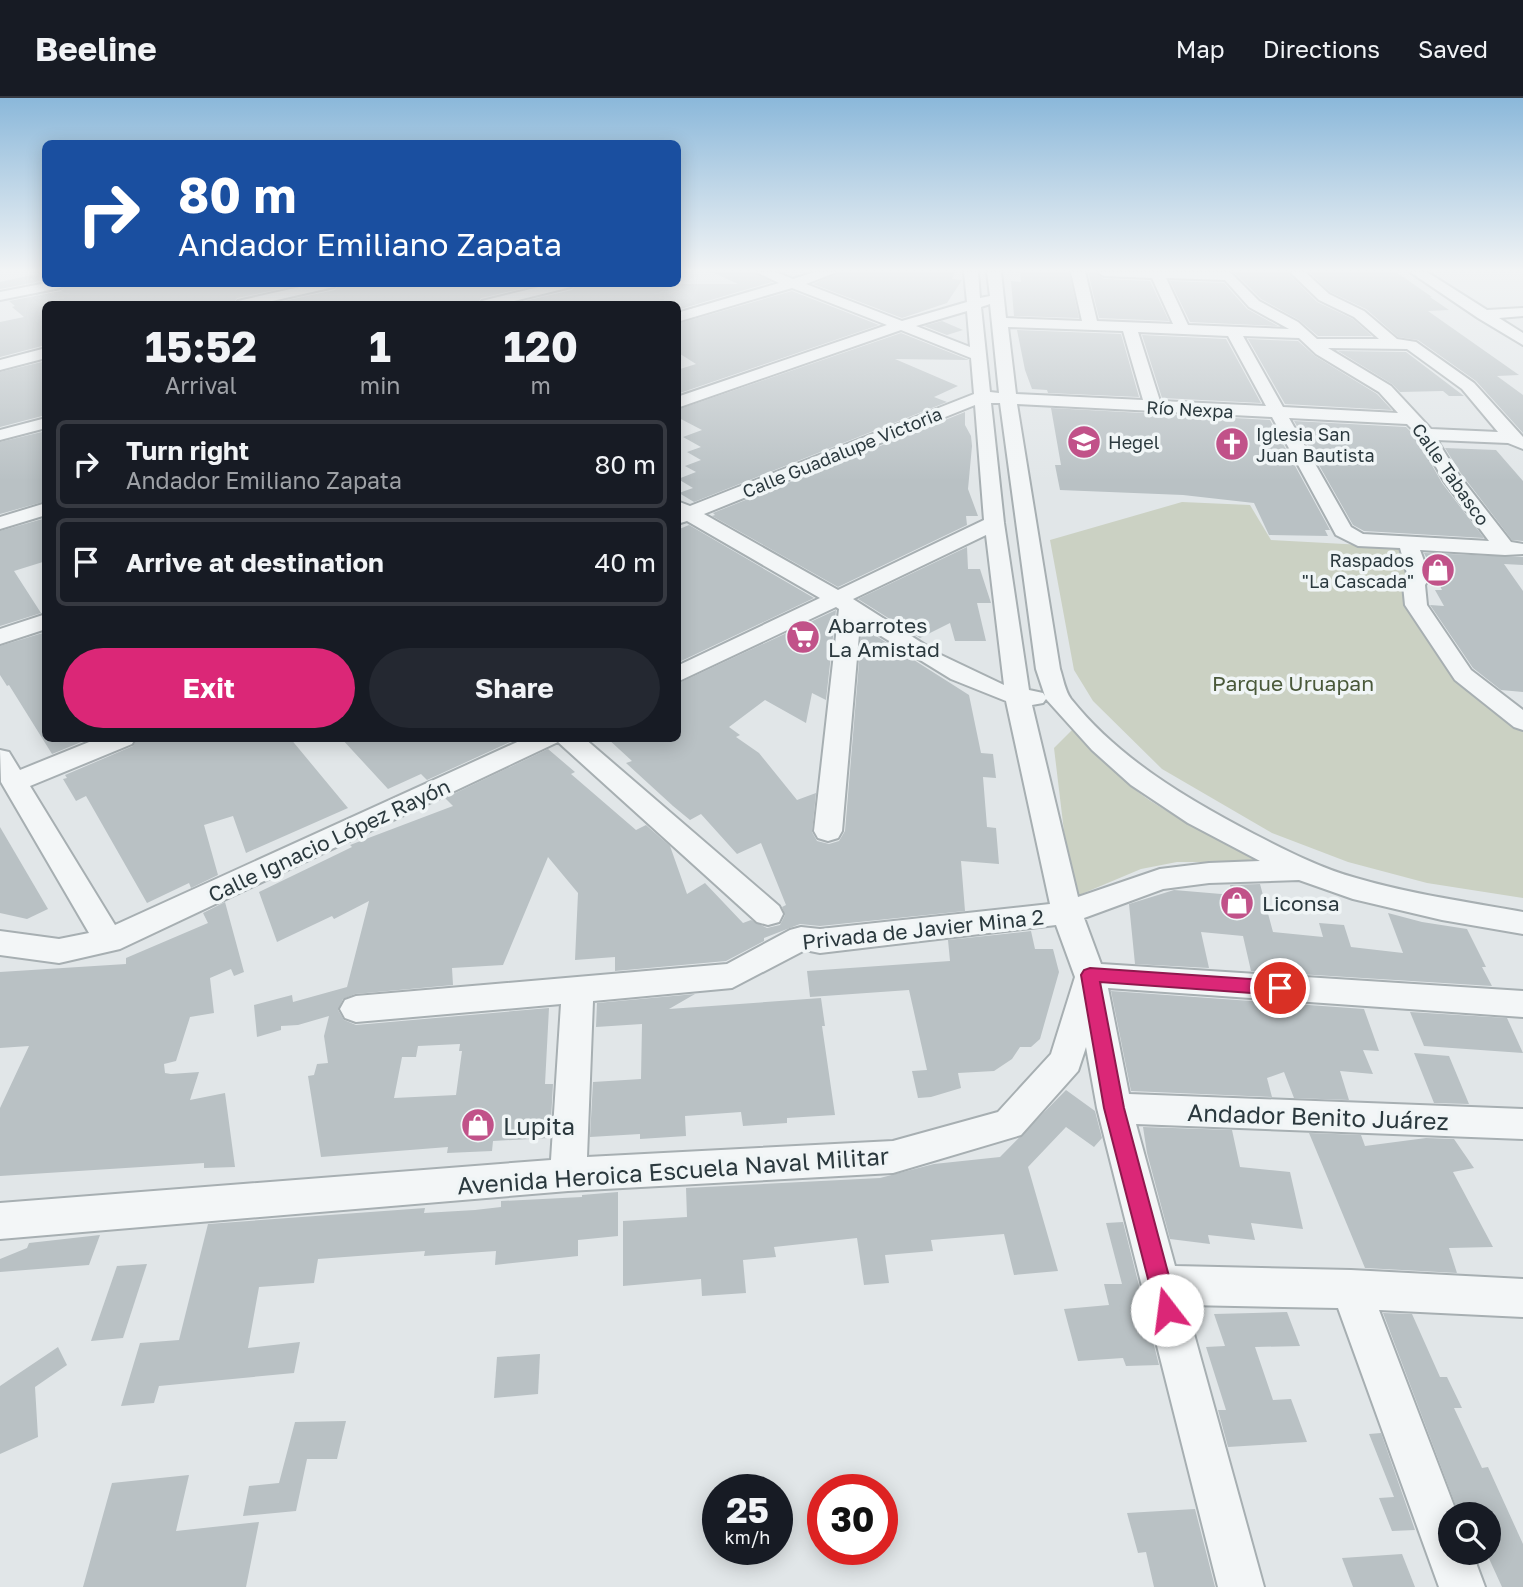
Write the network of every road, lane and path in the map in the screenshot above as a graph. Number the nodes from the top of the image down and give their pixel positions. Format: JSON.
{"nodes":[{"id":1,"x":857,"y":341,"type":"edge"},
{"id":2,"x":940,"y":341,"type":"edge"},
{"id":3,"x":977,"y":341,"type":"edge"},
{"id":4,"x":1001,"y":341,"type":"edge"},
{"id":5,"x":1134,"y":341,"type":"edge"},
{"id":6,"x":1239,"y":341,"type":"edge"},
{"id":7,"x":1311,"y":341,"type":"edge"},
{"id":8,"x":1361,"y":341,"type":"edge"},
{"id":9,"x":1394,"y":343,"type":"joint"},
{"id":10,"x":42,"y":354,"type":"edge"},
{"id":11,"x":978,"y":355,"type":"junction"},
{"id":12,"x":0,"y":365,"type":"edge"},
{"id":13,"x":981,"y":397,"type":"junction"},
{"id":14,"x":1008,"y":398,"type":"junction"},
{"id":15,"x":681,"y":402,"type":"edge"},
{"id":16,"x":1153,"y":407,"type":"junction"},
{"id":17,"x":1279,"y":414,"type":"junction"},
{"id":18,"x":1413,"y":419,"type":"junction"},
{"id":19,"x":42,"y":424,"type":"edge"},
{"id":20,"x":1426,"y":434,"type":"junction"},
{"id":21,"x":0,"y":435,"type":"edge"},
{"id":22,"x":1518,"y":441,"type":"edge"},
{"id":23,"x":42,"y":510,"type":"edge"},
{"id":24,"x":681,"y":513,"type":"edge"},
{"id":25,"x":0,"y":523,"type":"edge"},
{"id":26,"x":994,"y":523,"type":"junction"},
{"id":27,"x":1408,"y":544,"type":"junction"},
{"id":28,"x":1514,"y":549,"type":"edge"},
{"id":29,"x":843,"y":602,"type":"junction"},
{"id":30,"x":42,"y":622,"type":"edge"},
{"id":31,"x":0,"y":637,"type":"edge"},
{"id":32,"x":681,"y":673,"type":"edge"},
{"id":33,"x":1018,"y":698,"type":"junction"},
{"id":34,"x":1058,"y":699,"type":"junction"},
{"id":35,"x":1523,"y":722,"type":"edge"},
{"id":36,"x":108,"y":742,"type":"edge"},
{"id":37,"x":539,"y":742,"type":"edge"},
{"id":38,"x":573,"y":742,"type":"edge"},
{"id":39,"x":7,"y":770,"type":"edge"},
{"id":40,"x":828,"y":831,"type":"dead end"},
{"id":41,"x":1300,"y":870,"type":"junction"},
{"id":42,"x":768,"y":914,"type":"dead end"},
{"id":43,"x":1067,"y":914,"type":"junction"},
{"id":44,"x":1523,"y":923,"type":"edge"},
{"id":45,"x":109,"y":942,"type":"junction"},
{"id":46,"x":0,"y":943,"type":"edge"},
{"id":47,"x":1090,"y":975,"type":"junction"},
{"id":48,"x":578,"y":988,"type":"junction"},
{"id":49,"x":1523,"y":1004,"type":"edge"},
{"id":50,"x":356,"y":1009,"type":"dead end"},
{"id":51,"x":1114,"y":1108,"type":"junction"},
{"id":52,"x":1523,"y":1124,"type":"edge"},
{"id":53,"x":568,"y":1175,"type":"junction"},
{"id":54,"x":0,"y":1221,"type":"edge"},
{"id":55,"x":1160,"y":1285,"type":"junction"},
{"id":56,"x":1351,"y":1289,"type":"junction"},
{"id":57,"x":1523,"y":1298,"type":"edge"},
{"id":58,"x":1241,"y":1587,"type":"edge"},
{"id":59,"x":1462,"y":1587,"type":"edge"}],
"edges":[{"from":1,"to":15,"type":"street"},
{"from":2,"to":11,"type":"street"},
{"from":3,"to":11,"type":"street"},
{"from":4,"to":14,"type":"street"},
{"from":5,"to":16,"type":"street"},
{"from":6,"to":17,"type":"street"},
{"from":7,"to":18,"type":"street","name":"Calle Tabasco"},
{"from":8,"to":9,"type":"street"},
{"from":9,"to":22,"type":"street"},
{"from":10,"to":12,"type":"street"},
{"from":11,"to":13,"type":"street"},
{"from":13,"to":14,"type":"street","name":"Calle Guadalupe Victoria"},
{"from":13,"to":24,"type":"street","name":"Calle Guadalupe Victoria"},
{"from":13,"to":26,"type":"street"},
{"from":14,"to":16,"type":"street","name":"Río Nexpa"},
{"from":14,"to":34,"type":"street"},
{"from":16,"to":17,"type":"street","name":"Río Nexpa"},
{"from":17,"to":18,"type":"street","name":"Río Nexpa"},
{"from":17,"to":27,"type":"street"},
{"from":18,"to":20,"type":"street","name":"Calle Tabasco"},
{"from":19,"to":21,"type":"street"},
{"from":20,"to":22,"type":"street"},
{"from":20,"to":28,"type":"street","name":"Calle Tabasco"},
{"from":23,"to":25,"type":"street"},
{"from":24,"to":29,"type":"street"},
{"from":26,"to":29,"type":"street"},
{"from":26,"to":33,"type":"street"},
{"from":27,"to":28,"type":"street"},
{"from":27,"to":35,"type":"street"},
{"from":29,"to":32,"type":"street"},
{"from":29,"to":33,"type":"street"},
{"from":29,"to":40,"type":"street"},
{"from":30,"to":31,"type":"street"},
{"from":33,"to":34,"type":"street"},
{"from":33,"to":43,"type":"street"},
{"from":34,"to":41,"type":"street"},
{"from":36,"to":39,"type":"street"},
{"from":37,"to":45,"type":"street","name":"Calle Ignacio López Rayón"},
{"from":38,"to":42,"type":"street"},
{"from":39,"to":45,"type":"street"},
{"from":41,"to":43,"type":"street","name":"Privada de Javier Mina 2"},
{"from":41,"to":44,"type":"street"},
{"from":43,"to":47,"type":"street"},
{"from":43,"to":48,"type":"street","name":"Privada de Javier Mina 2"},
{"from":45,"to":46,"type":"street","name":"Calle Ignacio López Rayón"},
{"from":47,"to":49,"type":"street"},
{"from":47,"to":51,"type":"street"},
{"from":47,"to":53,"type":"street","name":"Avenida Heroica Escuela Naval Militar"},
{"from":48,"to":50,"type":"street","name":"Privada de Javier Mina 2"},
{"from":48,"to":53,"type":"street"},
{"from":51,"to":52,"type":"street","name":"Andador Benito Juárez"},
{"from":51,"to":55,"type":"street"},
{"from":53,"to":54,"type":"street","name":"Avenida Heroica Escuela Naval Militar"},
{"from":55,"to":56,"type":"street"},
{"from":55,"to":58,"type":"street"},
{"from":56,"to":57,"type":"street"},
{"from":56,"to":59,"type":"street"}]}
